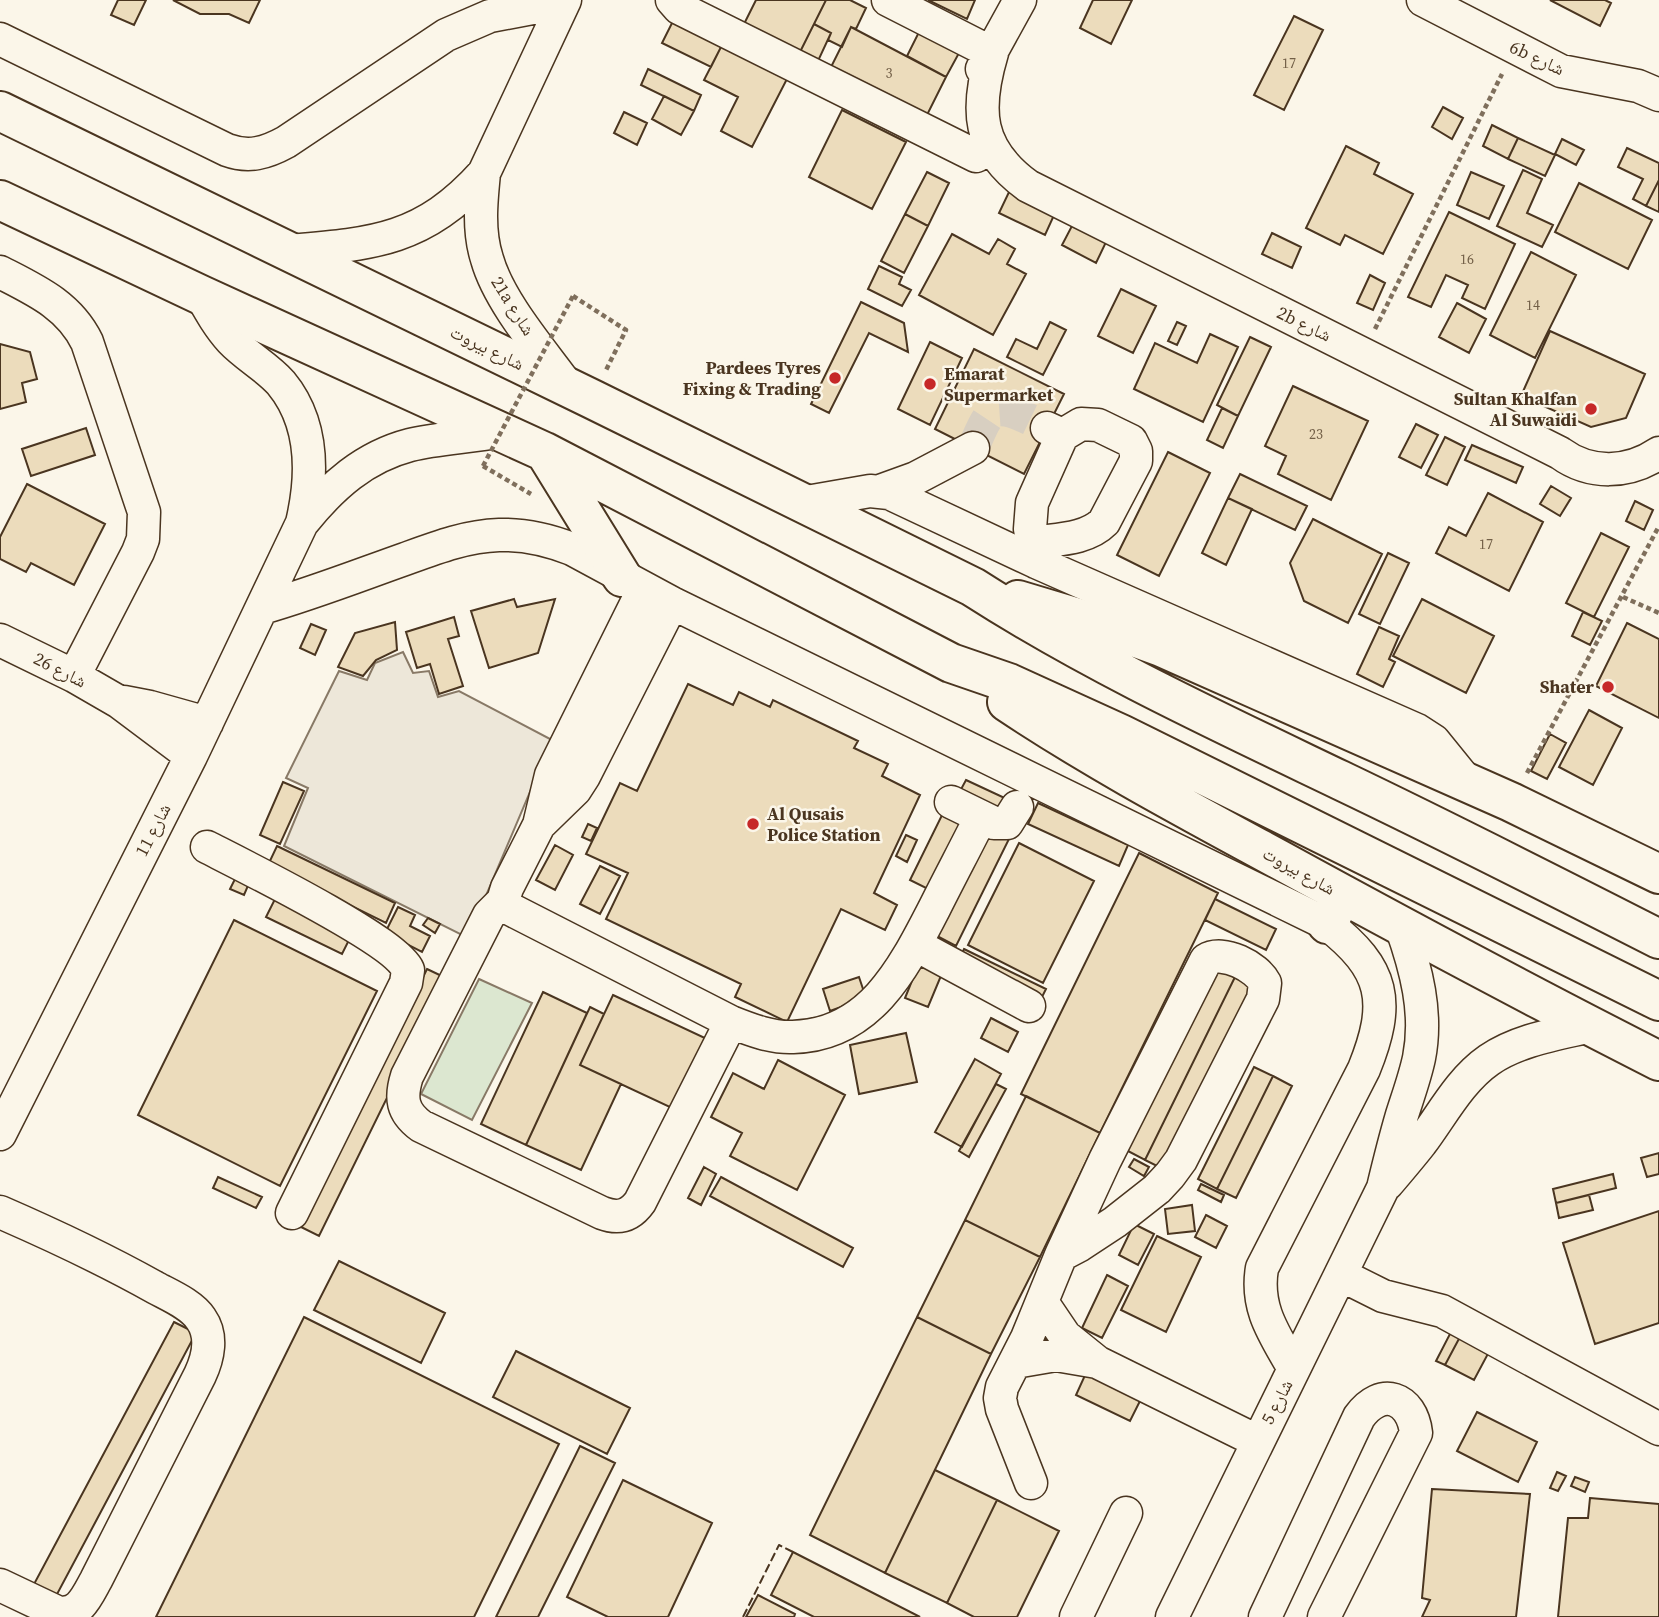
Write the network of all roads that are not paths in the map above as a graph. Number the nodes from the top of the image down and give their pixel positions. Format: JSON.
{"nodes":[{"id":1,"x":671,"y":0,"type":"edge"},
{"id":2,"x":888,"y":0,"type":"edge"},
{"id":3,"x":1020,"y":0,"type":"edge"},
{"id":4,"x":1423,"y":0,"type":"edge"},
{"id":5,"x":564,"y":1,"type":"edge"},
{"id":6,"x":0,"y":39,"type":"edge"},
{"id":7,"x":992,"y":53,"type":"junction"},
{"id":8,"x":1659,"y":94,"type":"edge"},
{"id":9,"x":0,"y":111,"type":"edge"},
{"id":10,"x":976,"y":156,"type":"junction"},
{"id":11,"x":484,"y":173,"type":"junction"},
{"id":12,"x":1047,"y":197,"type":"junction"},
{"id":13,"x":0,"y":200,"type":"edge"},
{"id":14,"x":287,"y":251,"type":"junction"},
{"id":15,"x":0,"y":272,"type":"edge"},
{"id":16,"x":201,"y":295,"type":"junction"},
{"id":17,"x":580,"y":393,"type":"junction"},
{"id":18,"x":500,"y":431,"type":"junction"},
{"id":19,"x":1659,"y":440,"type":"edge"},
{"id":20,"x":972,"y":448,"type":"tunnel mouth"},
{"id":21,"x":545,"y":452,"type":"junction"},
{"id":22,"x":1560,"y":453,"type":"junction"},
{"id":23,"x":1659,"y":453,"type":"edge"},
{"id":24,"x":880,"y":491,"type":"junction"},
{"id":25,"x":801,"y":503,"type":"junction"},
{"id":26,"x":302,"y":523,"type":"junction"},
{"id":27,"x":1034,"y":553,"type":"junction"},
{"id":28,"x":633,"y":582,"type":"junction"},
{"id":29,"x":973,"y":587,"type":"junction"},
{"id":30,"x":672,"y":603,"type":"junction"},
{"id":31,"x":262,"y":608,"type":"junction"},
{"id":32,"x":0,"y":640,"type":"edge"},
{"id":33,"x":951,"y":663,"type":"junction"},
{"id":34,"x":74,"y":676,"type":"junction"},
{"id":35,"x":119,"y":702,"type":"junction"},
{"id":36,"x":584,"y":706,"type":"junction"},
{"id":37,"x":613,"y":720,"type":"junction"},
{"id":38,"x":207,"y":723,"type":"junction"},
{"id":39,"x":191,"y":756,"type":"junction"},
{"id":40,"x":1469,"y":784,"type":"junction"},
{"id":41,"x":951,"y":802,"type":"dead end"},
{"id":42,"x":1017,"y":807,"type":"dead end"},
{"id":43,"x":981,"y":817,"type":"junction"},
{"id":44,"x":539,"y":825,"type":"junction"},
{"id":45,"x":207,"y":847,"type":"dead end"},
{"id":46,"x":1659,"y":874,"type":"edge"},
{"id":47,"x":503,"y":901,"type":"junction"},
{"id":48,"x":1335,"y":909,"type":"junction"},
{"id":49,"x":1401,"y":926,"type":"junction"},
{"id":50,"x":1659,"y":939,"type":"edge"},
{"id":51,"x":916,"y":945,"type":"junction"},
{"id":52,"x":1659,"y":1001,"type":"edge"},
{"id":53,"x":1029,"y":1006,"type":"dead end"},
{"id":54,"x":731,"y":1022,"type":"junction"},
{"id":55,"x":1591,"y":1026,"type":"junction"},
{"id":56,"x":1659,"y":1061,"type":"edge"},
{"id":57,"x":1410,"y":1087,"type":"junction"},
{"id":58,"x":1349,"y":1098,"type":"junction"},
{"id":59,"x":0,"y":1134,"type":"edge"},
{"id":60,"x":1383,"y":1188,"type":"junction"},
{"id":61,"x":0,"y":1212,"type":"edge"},
{"id":62,"x":292,"y":1213,"type":"dead end"},
{"id":63,"x":1061,"y":1255,"type":"junction"},
{"id":64,"x":1341,"y":1275,"type":"junction"},
{"id":65,"x":1042,"y":1302,"type":"junction"},
{"id":66,"x":1015,"y":1362,"type":"junction"},
{"id":67,"x":1097,"y":1362,"type":"junction"},
{"id":68,"x":1294,"y":1369,"type":"junction"},
{"id":69,"x":1659,"y":1429,"type":"edge"},
{"id":70,"x":1257,"y":1441,"type":"junction"},
{"id":71,"x":1031,"y":1483,"type":"dead end"},
{"id":72,"x":1126,"y":1513,"type":"dead end"},
{"id":73,"x":12,"y":1590,"type":"edge"},
{"id":74,"x":1076,"y":1617,"type":"edge"},
{"id":75,"x":1172,"y":1617,"type":"edge"},
{"id":76,"x":1265,"y":1617,"type":"edge"},
{"id":77,"x":1324,"y":1617,"type":"edge"}],
"edges":[{"from":1,"to":10,"type":"street"},
{"from":2,"to":7,"type":"street"},
{"from":3,"to":7,"type":"street"},
{"from":4,"to":8,"type":"street","name":"6b شارع"},
{"from":5,"to":6,"type":"street"},
{"from":5,"to":11,"type":"street","name":"21a شارع"},
{"from":7,"to":10,"type":"street"},
{"from":7,"to":12,"type":"street","name":"2b شارع"},
{"from":9,"to":14,"type":"main road","name":"شارع بيروت"},
{"from":10,"to":12,"type":"street","name":"2b شارع"},
{"from":11,"to":14,"type":"street","name":"21a شارع"},
{"from":11,"to":17,"type":"street","name":"21a شارع"},
{"from":12,"to":22,"type":"street","name":"2b شارع"},
{"from":13,"to":16,"type":"main road","name":"شارع بيروت"},
{"from":14,"to":17,"type":"main road","name":"شارع بيروت"},
{"from":15,"to":34,"type":"street"},
{"from":16,"to":18,"type":"main road","name":"شارع بيروت"},
{"from":16,"to":26,"type":"street","name":"شارع 11"},
{"from":17,"to":25,"type":"main road","name":"شارع بيروت"},
{"from":18,"to":21,"type":"main road","name":"شارع بيروت"},
{"from":18,"to":26,"type":"street","name":"شارع 11"},
{"from":19,"to":22,"type":"street","name":"2b شارع"},
{"from":20,"to":24,"type":"street"},
{"from":21,"to":28,"type":"main road"},
{"from":21,"to":33,"type":"main road","name":"شارع بيروت"},
{"from":22,"to":23,"type":"street","name":"2b شارع"},
{"from":24,"to":25,"type":"street"},
{"from":24,"to":27,"type":"street"},
{"from":25,"to":29,"type":"main road","name":"شارع بيروت"},
{"from":26,"to":31,"type":"street","name":"شارع 11"},
{"from":27,"to":27,"type":"street"},
{"from":27,"to":40,"type":"street"},
{"from":28,"to":30,"type":"street"},
{"from":28,"to":31,"type":"street"},
{"from":28,"to":36,"type":"street"},
{"from":29,"to":40,"type":"main road","name":"شارع بيروت"},
{"from":29,"to":50,"type":"main road","name":"شارع بيروت"},
{"from":30,"to":37,"type":"street"},
{"from":30,"to":48,"type":"street"},
{"from":31,"to":38,"type":"street","name":"شارع 11"},
{"from":32,"to":34,"type":"street","name":"شارع 26"},
{"from":33,"to":48,"type":"main road","name":"شارع بيروت"},
{"from":33,"to":52,"type":"main road","name":"شارع بيروت"},
{"from":34,"to":35,"type":"street","name":"شارع 26"},
{"from":35,"to":38,"type":"street","name":"شارع 26"},
{"from":35,"to":39,"type":"street","name":"شارع 26"},
{"from":36,"to":37,"type":"street"},
{"from":36,"to":44,"type":"street"},
{"from":37,"to":44,"type":"street"},
{"from":38,"to":39,"type":"street","name":"شارع 11"},
{"from":39,"to":59,"type":"street","name":"شارع 11"},
{"from":40,"to":46,"type":"main road","name":"شارع بيروت"},
{"from":41,"to":43,"type":"street"},
{"from":42,"to":43,"type":"street"},
{"from":43,"to":51,"type":"street"},
{"from":44,"to":47,"type":"street"},
{"from":45,"to":62,"type":"street"},
{"from":47,"to":54,"type":"street"},
{"from":47,"to":54,"type":"street"},
{"from":48,"to":49,"type":"main road","name":"شارع بيروت"},
{"from":48,"to":58,"type":"street"},
{"from":49,"to":55,"type":"main road","name":"شارع بيروت"},
{"from":49,"to":57,"type":"street","name":"شارع 5"},
{"from":51,"to":53,"type":"street"},
{"from":51,"to":54,"type":"street"},
{"from":55,"to":56,"type":"main road","name":"شارع بيروت"},
{"from":55,"to":60,"type":"street","name":"شارع 5"},
{"from":57,"to":58,"type":"street"},
{"from":57,"to":60,"type":"street","name":"شارع 5"},
{"from":58,"to":68,"type":"street"},
{"from":60,"to":64,"type":"street","name":"شارع 5"},
{"from":61,"to":73,"type":"street"},
{"from":63,"to":63,"type":"street"},
{"from":63,"to":65,"type":"street"},
{"from":64,"to":68,"type":"street","name":"شارع 5"},
{"from":64,"to":69,"type":"street"},
{"from":65,"to":66,"type":"street"},
{"from":65,"to":67,"type":"street"},
{"from":66,"to":67,"type":"street"},
{"from":66,"to":71,"type":"street"},
{"from":67,"to":70,"type":"street"},
{"from":68,"to":70,"type":"street","name":"شارع 5"},
{"from":70,"to":75,"type":"street","name":"شارع 5"},
{"from":72,"to":74,"type":"street"},
{"from":76,"to":77,"type":"street"}]}
